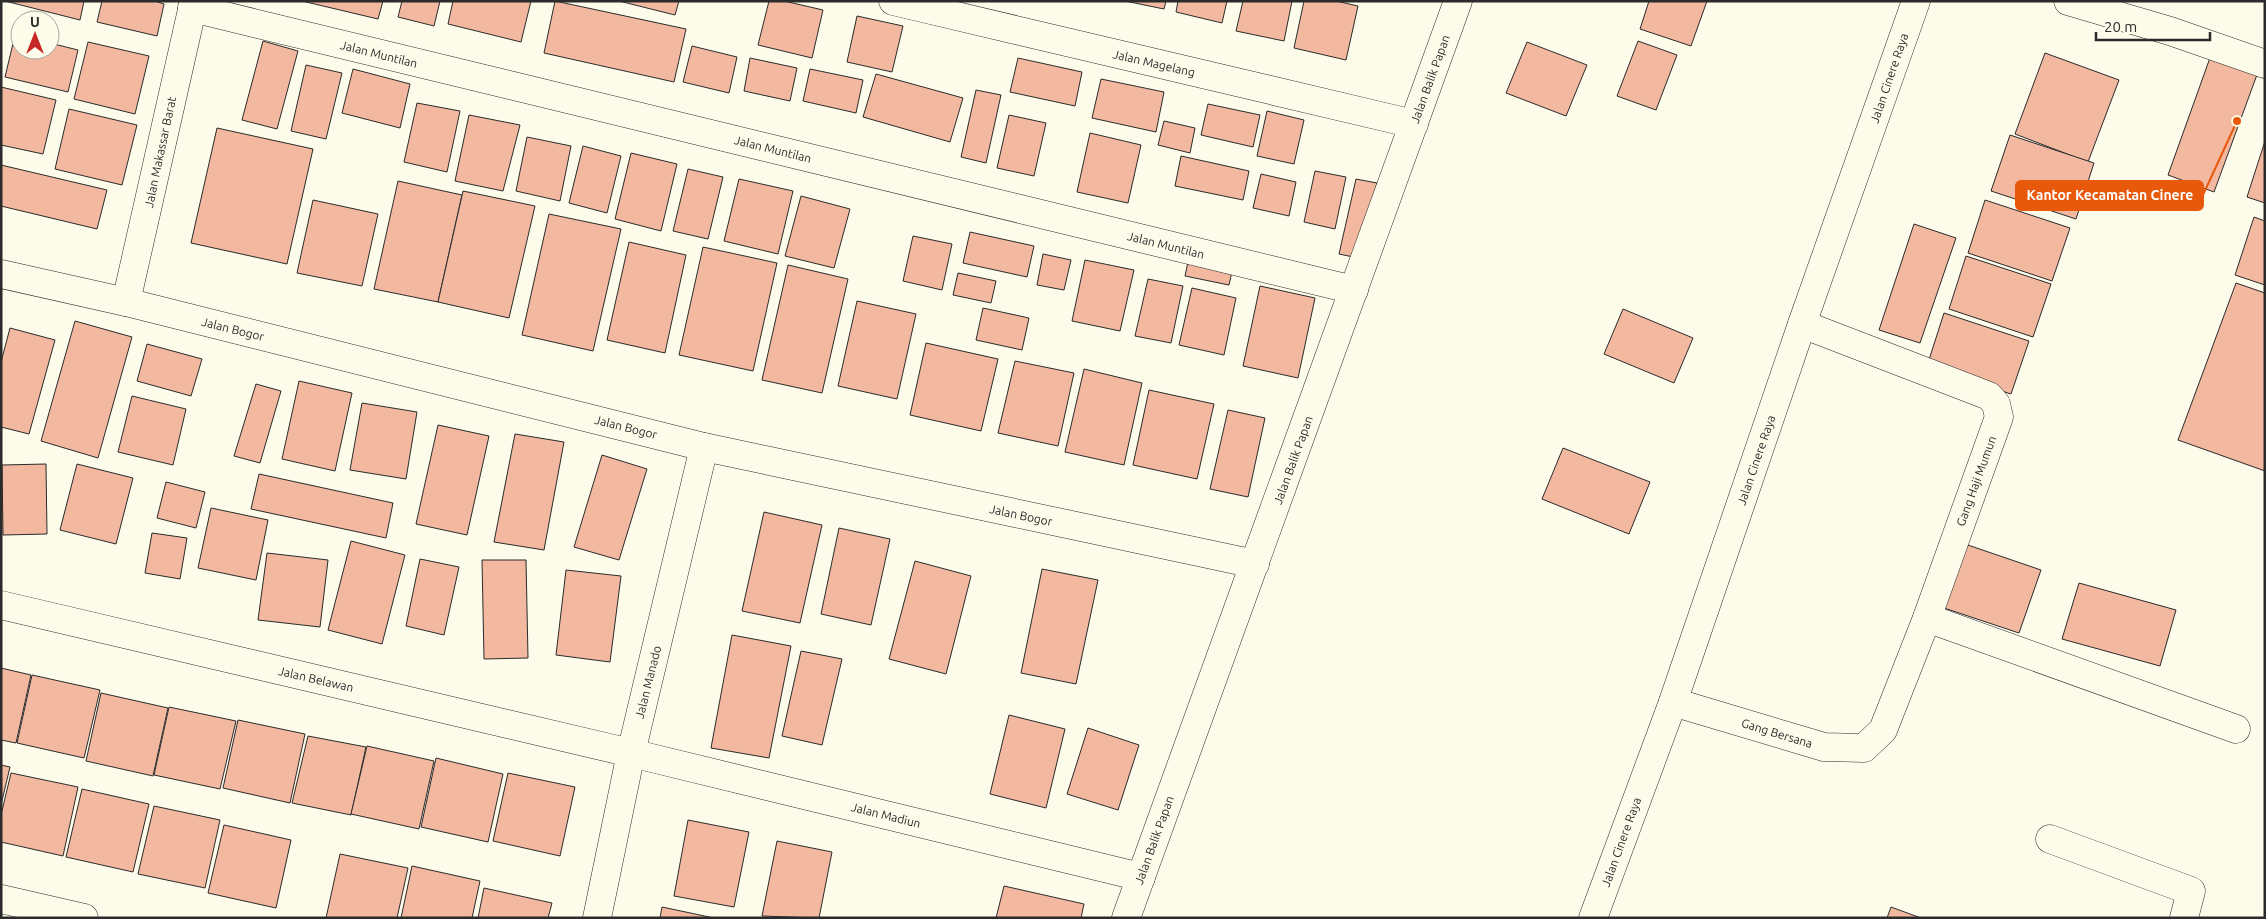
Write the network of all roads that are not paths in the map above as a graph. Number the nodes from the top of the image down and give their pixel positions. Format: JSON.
{"nodes":[{"id":1,"x":893,"y":1,"type":"edge"},
{"id":2,"x":1458,"y":1,"type":"edge"},
{"id":3,"x":1916,"y":1,"type":"edge"},
{"id":4,"x":2068,"y":1,"type":"edge"},
{"id":5,"x":193,"y":5,"type":"edge"},
{"id":6,"x":2265,"y":64,"type":"edge"},
{"id":7,"x":1414,"y":124,"type":"junction"},
{"id":8,"x":1,"y":274,"type":"edge"},
{"id":9,"x":1354,"y":290,"type":"junction"},
{"id":10,"x":126,"y":302,"type":"junction"},
{"id":11,"x":1802,"y":324,"type":"junction"},
{"id":12,"x":704,"y":447,"type":"junction"},
{"id":13,"x":1255,"y":564,"type":"junction"},
{"id":14,"x":1,"y":606,"type":"edge"},
{"id":15,"x":1927,"y":618,"type":"junction"},
{"id":16,"x":1682,"y":705,"type":"junction"},
{"id":17,"x":2236,"y":730,"type":"dead end"},
{"id":18,"x":1864,"y":748,"type":"joint"},
{"id":19,"x":631,"y":753,"type":"junction"},
{"id":20,"x":2050,"y":838,"type":"dead end"},
{"id":21,"x":1141,"y":877,"type":"junction"},
{"id":22,"x":1,"y":899,"type":"edge"},
{"id":23,"x":84,"y":918,"type":"edge"},
{"id":24,"x":596,"y":918,"type":"edge"},
{"id":25,"x":1126,"y":918,"type":"edge"},
{"id":26,"x":1592,"y":918,"type":"edge"},
{"id":27,"x":2184,"y":918,"type":"edge"}],
"edges":[{"from":1,"to":7,"type":"street","name":"Jalan Magelang"},
{"from":2,"to":7,"type":"street","name":"Jalan Balik Papan"},
{"from":3,"to":11,"type":"street","name":"Jalan Cinere Raya"},
{"from":4,"to":6,"type":"street"},
{"from":5,"to":9,"type":"street","name":"Jalan Muntilan"},
{"from":5,"to":10,"type":"street","name":"Jalan Makassar Barat"},
{"from":7,"to":9,"type":"street","name":"Jalan Balik Papan"},
{"from":8,"to":10,"type":"street","name":"Jalan Bogor"},
{"from":9,"to":13,"type":"street","name":"Jalan Balik Papan"},
{"from":10,"to":12,"type":"street","name":"Jalan Bogor"},
{"from":11,"to":15,"type":"street","name":"Gang Haji Mumun"},
{"from":11,"to":16,"type":"street","name":"Jalan Cinere Raya"},
{"from":12,"to":13,"type":"street","name":"Jalan Bogor"},
{"from":12,"to":19,"type":"street","name":"Jalan Manado"},
{"from":13,"to":21,"type":"street","name":"Jalan Balik Papan"},
{"from":14,"to":19,"type":"street","name":"Jalan Belawan"},
{"from":15,"to":17,"type":"street"},
{"from":15,"to":18,"type":"street","name":"Gang Haji Mumun"},
{"from":16,"to":18,"type":"street","name":"Gang Bersana"},
{"from":16,"to":26,"type":"street","name":"Jalan Cinere Raya"},
{"from":19,"to":21,"type":"street","name":"Jalan Madiun"},
{"from":19,"to":24,"type":"street","name":"Jalan Manado"},
{"from":20,"to":27,"type":"street"},
{"from":21,"to":25,"type":"street","name":"Jalan Balik Papan"},
{"from":22,"to":23,"type":"street"}]}
